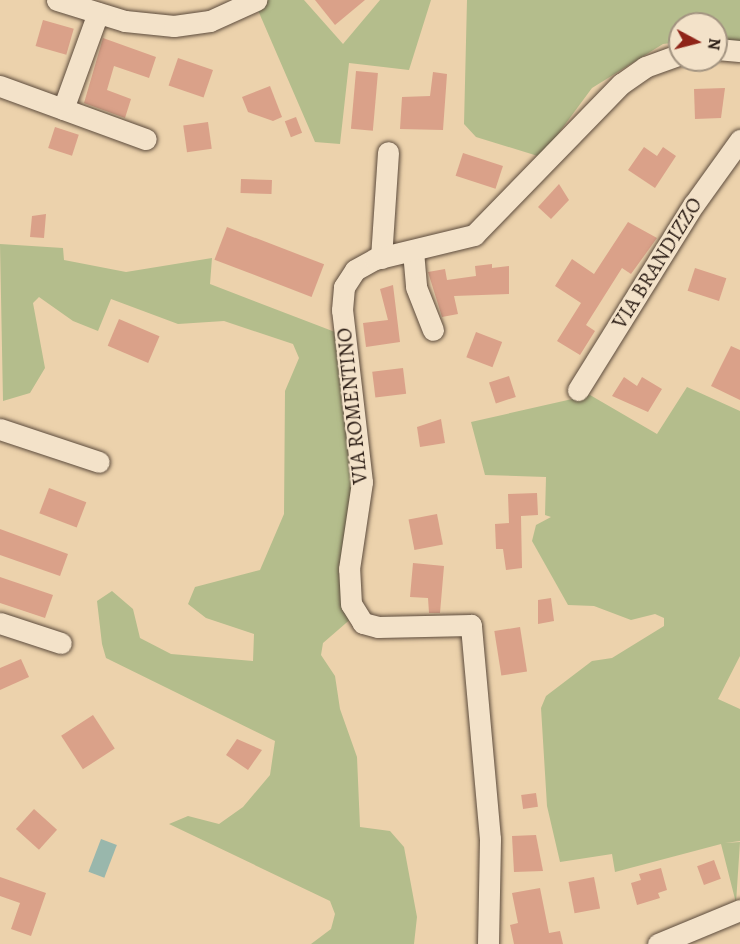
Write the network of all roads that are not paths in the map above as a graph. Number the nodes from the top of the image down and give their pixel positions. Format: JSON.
{"nodes":[{"id":1,"x":57,"y":0,"type":"edge"},
{"id":2,"x":256,"y":0,"type":"edge"},
{"id":3,"x":98,"y":13,"type":"junction"},
{"id":4,"x":668,"y":58,"type":"edge"},
{"id":5,"x":0,"y":86,"type":"edge"},
{"id":6,"x":63,"y":109,"type":"junction"},
{"id":7,"x":146,"y":139,"type":"dead end"},
{"id":8,"x":740,"y":140,"type":"edge"},
{"id":9,"x":388,"y":152,"type":"dead end"},
{"id":10,"x":413,"y":252,"type":"junction"},
{"id":11,"x":381,"y":258,"type":"junction"},
{"id":12,"x":433,"y":330,"type":"dead end"},
{"id":13,"x":578,"y":390,"type":"dead end"},
{"id":14,"x":0,"y":429,"type":"edge"},
{"id":15,"x":99,"y":462,"type":"dead end"},
{"id":16,"x":0,"y":623,"type":"edge"},
{"id":17,"x":61,"y":644,"type":"dead end"},
{"id":18,"x":740,"y":910,"type":"edge"},
{"id":19,"x":488,"y":944,"type":"edge"},
{"id":20,"x":658,"y":944,"type":"edge"}],
"edges":[{"from":1,"to":3,"type":"street"},
{"from":2,"to":3,"type":"street"},
{"from":3,"to":6,"type":"street"},
{"from":4,"to":10,"type":"street","name":"VIA ROMENTINO"},
{"from":5,"to":6,"type":"street"},
{"from":6,"to":7,"type":"street"},
{"from":8,"to":13,"type":"street","name":"VIA BRANDIZZO"},
{"from":9,"to":11,"type":"street"},
{"from":10,"to":11,"type":"street","name":"VIA ROMENTINO"},
{"from":10,"to":12,"type":"street"},
{"from":11,"to":19,"type":"street","name":"VIA ROMENTINO"},
{"from":14,"to":15,"type":"street"},
{"from":16,"to":17,"type":"street"},
{"from":18,"to":20,"type":"street"}]}
